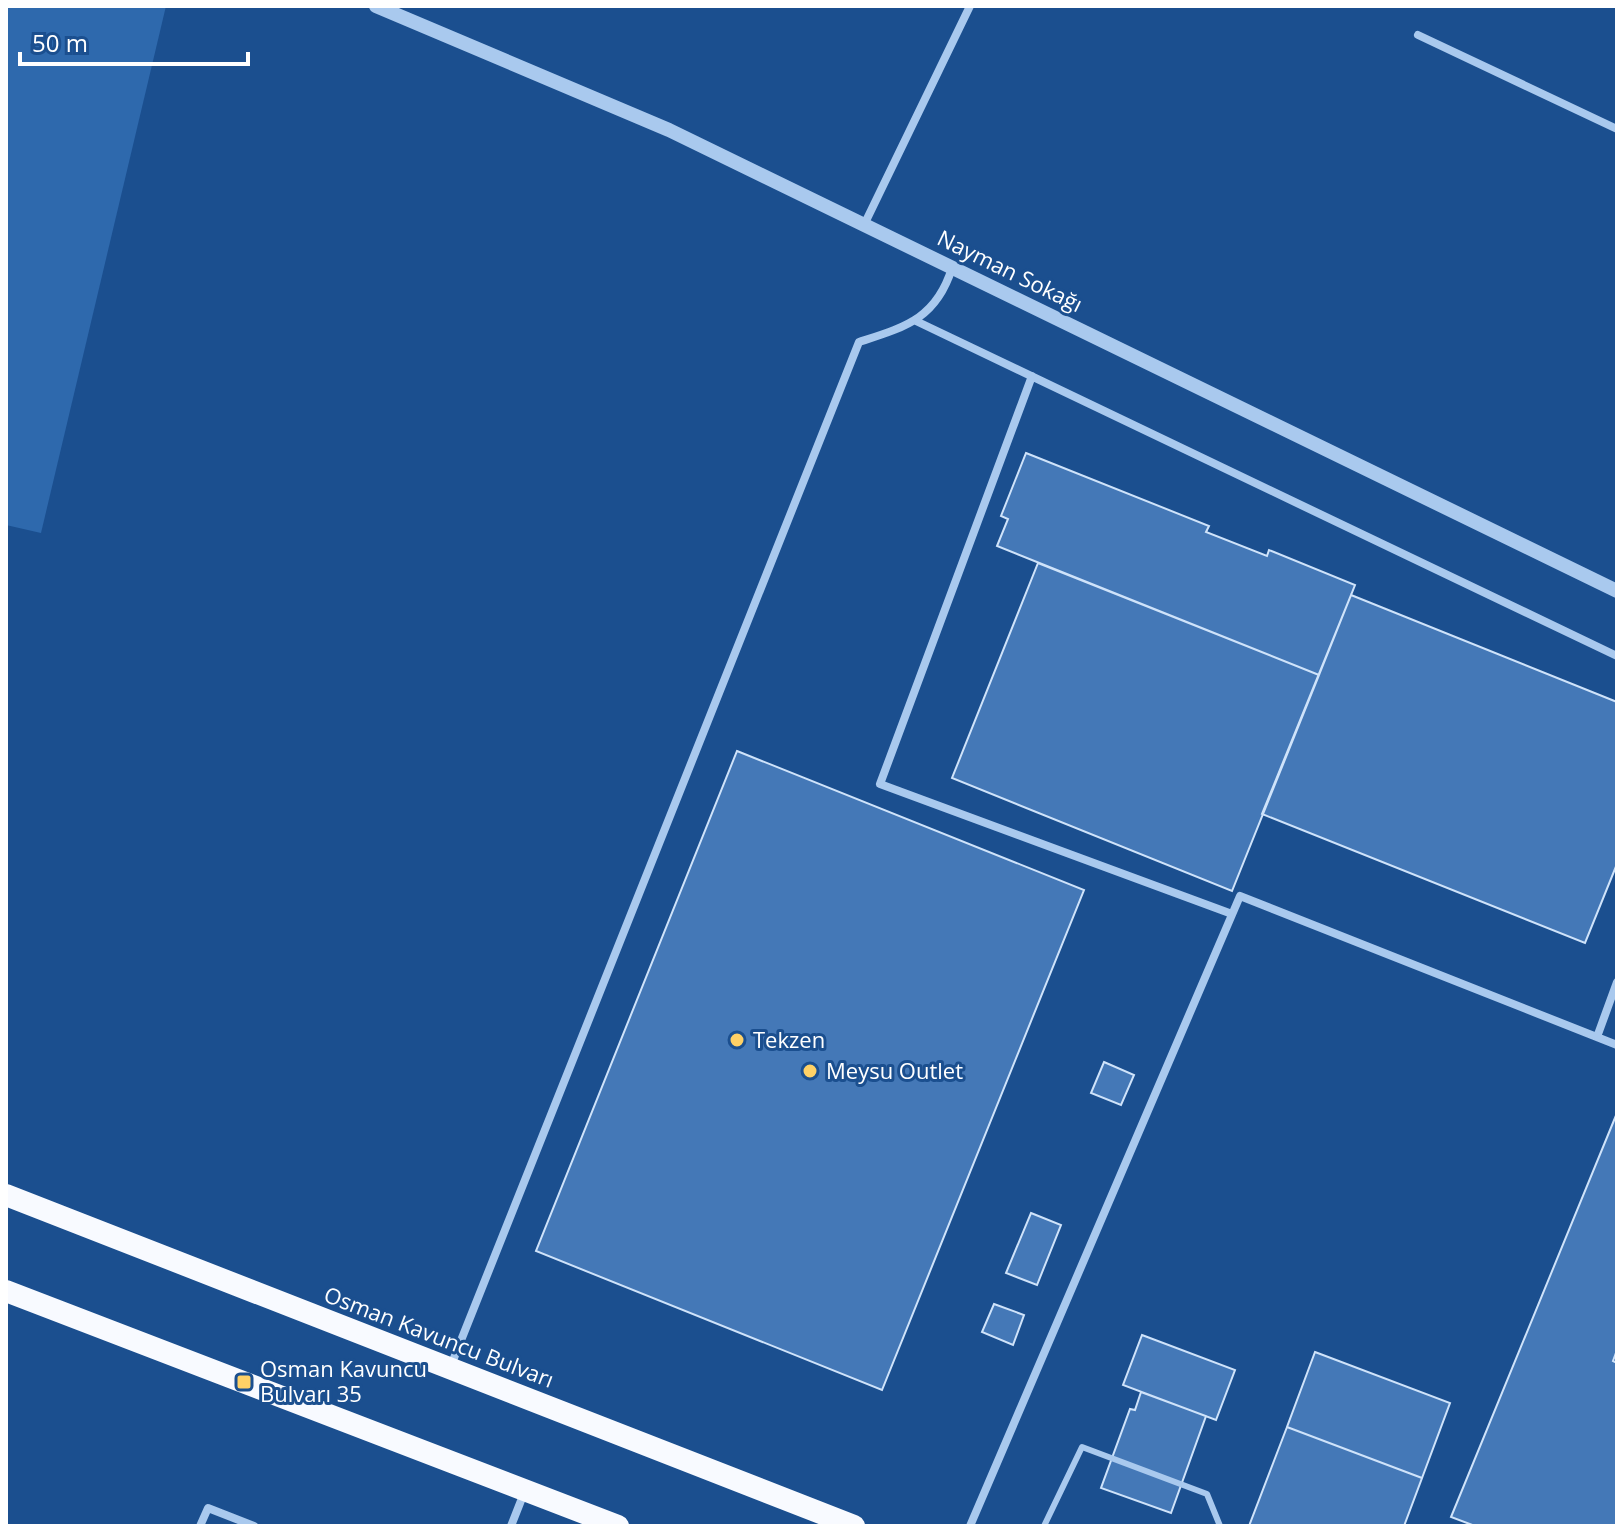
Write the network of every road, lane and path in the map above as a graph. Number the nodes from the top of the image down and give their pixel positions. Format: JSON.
{"nodes":[{"id":1,"x":376,"y":6,"type":"edge"},
{"id":2,"x":970,"y":6,"type":"edge"},
{"id":3,"x":1418,"y":35,"type":"dead end"},
{"id":4,"x":1617,"y":129,"type":"edge"},
{"id":5,"x":864,"y":225,"type":"junction"},
{"id":6,"x":952,"y":268,"type":"junction"},
{"id":7,"x":916,"y":321,"type":"junction"},
{"id":8,"x":1032,"y":376,"type":"junction"},
{"id":9,"x":1617,"y":591,"type":"edge"},
{"id":10,"x":1617,"y":656,"type":"edge"},
{"id":11,"x":1232,"y":914,"type":"junction"},
{"id":12,"x":1617,"y":982,"type":"edge"},
{"id":13,"x":1597,"y":1037,"type":"junction"},
{"id":14,"x":1617,"y":1045,"type":"edge"},
{"id":15,"x":6,"y":1195,"type":"edge"},
{"id":16,"x":6,"y":1291,"type":"edge"},
{"id":17,"x":450,"y":1369,"type":"junction"},
{"id":18,"x":526,"y":1489,"type":"junction"},
{"id":19,"x":200,"y":1526,"type":"edge"},
{"id":20,"x":254,"y":1526,"type":"edge"},
{"id":21,"x":511,"y":1526,"type":"edge"},
{"id":22,"x":618,"y":1526,"type":"edge"},
{"id":23,"x":854,"y":1526,"type":"edge"},
{"id":24,"x":970,"y":1526,"type":"edge"},
{"id":25,"x":1044,"y":1526,"type":"edge"},
{"id":26,"x":1220,"y":1526,"type":"edge"}],
"edges":[{"from":1,"to":5,"type":"street","name":"Nayman Sokağı"},
{"from":2,"to":5,"type":"street"},
{"from":3,"to":4,"type":"street"},
{"from":5,"to":6,"type":"street","name":"Nayman Sokağı"},
{"from":6,"to":7,"type":"street"},
{"from":6,"to":9,"type":"street","name":"Nayman Sokağı"},
{"from":7,"to":8,"type":"street"},
{"from":7,"to":17,"type":"street"},
{"from":8,"to":10,"type":"street"},
{"from":8,"to":11,"type":"street"},
{"from":11,"to":13,"type":"street"},
{"from":11,"to":24,"type":"street"},
{"from":12,"to":13,"type":"street"},
{"from":13,"to":14,"type":"street"},
{"from":15,"to":17,"type":"highway","name":"Osman Kavuncu Bulvarı"},
{"from":16,"to":18,"type":"highway"},
{"from":17,"to":23,"type":"highway","name":"Osman Kavuncu Bulvarı"},
{"from":18,"to":21,"type":"street"},
{"from":18,"to":22,"type":"highway"},
{"from":19,"to":20,"type":"street"},
{"from":25,"to":26,"type":"lane"}]}
